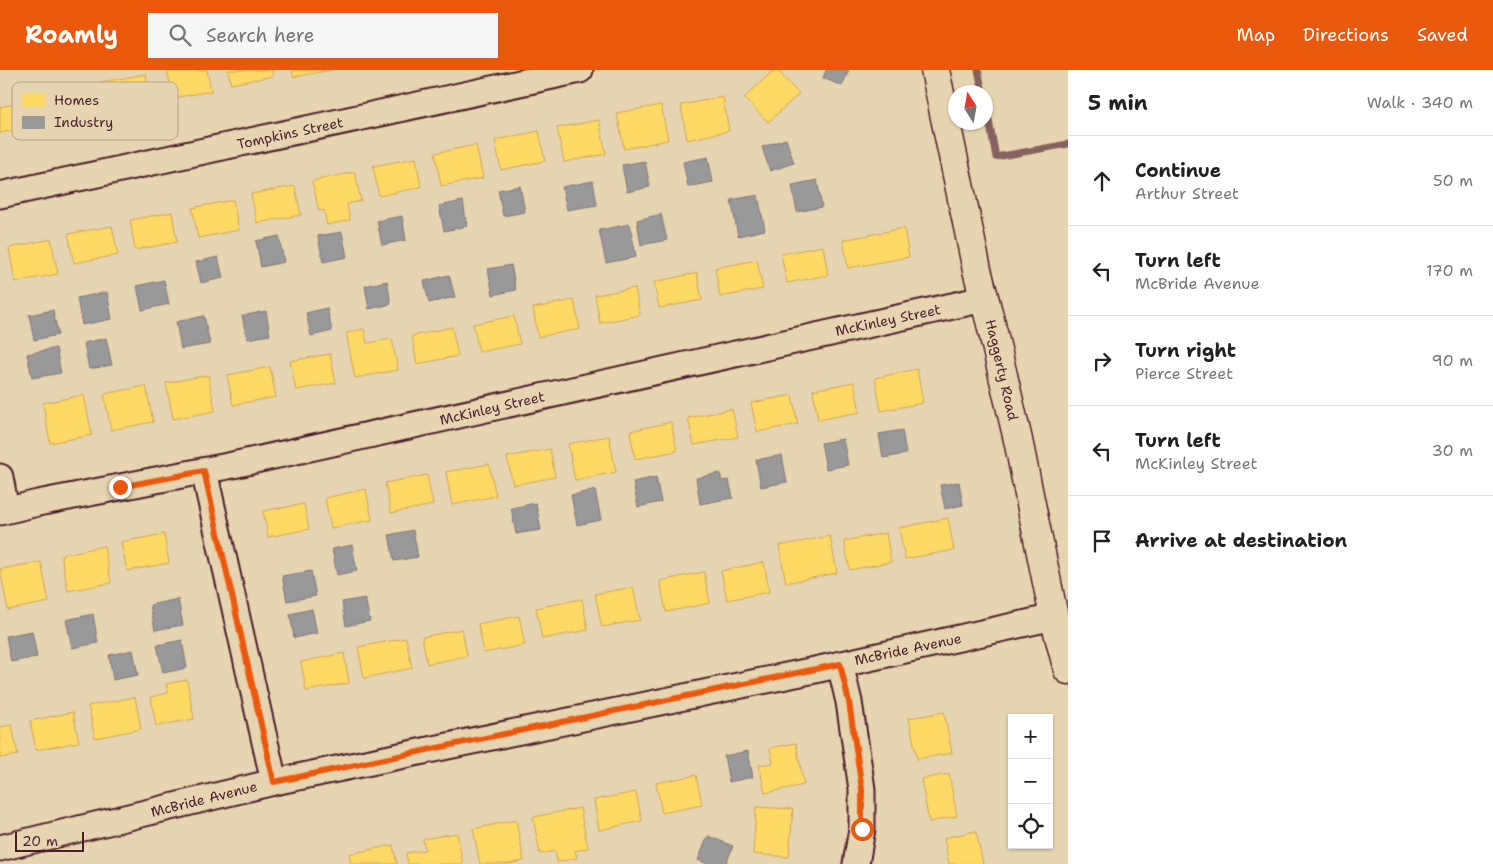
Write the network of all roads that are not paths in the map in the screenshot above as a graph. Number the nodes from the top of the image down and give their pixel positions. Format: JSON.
{"nodes":[{"id":1,"x":580,"y":70,"type":"edge"},
{"id":2,"x":935,"y":70,"type":"edge"},
{"id":3,"x":0,"y":196,"type":"edge"},
{"id":4,"x":984,"y":299,"type":"junction"},
{"id":5,"x":204,"y":471,"type":"junction"},
{"id":6,"x":0,"y":477,"type":"edge"},
{"id":7,"x":3,"y":511,"type":"edge"},
{"id":8,"x":1054,"y":617,"type":"junction"},
{"id":9,"x":840,"y":664,"type":"junction"},
{"id":10,"x":1068,"y":670,"type":"edge"},
{"id":11,"x":274,"y":782,"type":"junction"},
{"id":12,"x":0,"y":848,"type":"edge"},
{"id":13,"x":856,"y":864,"type":"edge"}],
"edges":[{"from":1,"to":3,"type":"street","name":"Tompkins Street"},
{"from":2,"to":4,"type":"main road","name":"Haggerty Road"},
{"from":4,"to":5,"type":"street","name":"McKinley Street"},
{"from":4,"to":8,"type":"main road","name":"Haggerty Road"},
{"from":5,"to":7,"type":"street","name":"McKinley Street"},
{"from":5,"to":11,"type":"street"},
{"from":6,"to":7,"type":"street"},
{"from":8,"to":9,"type":"street","name":"McBride Avenue"},
{"from":8,"to":10,"type":"main road","name":"Haggerty Road"},
{"from":9,"to":11,"type":"street","name":"McBride Avenue"},
{"from":9,"to":13,"type":"street"},
{"from":11,"to":12,"type":"street","name":"McBride Avenue"}]}
